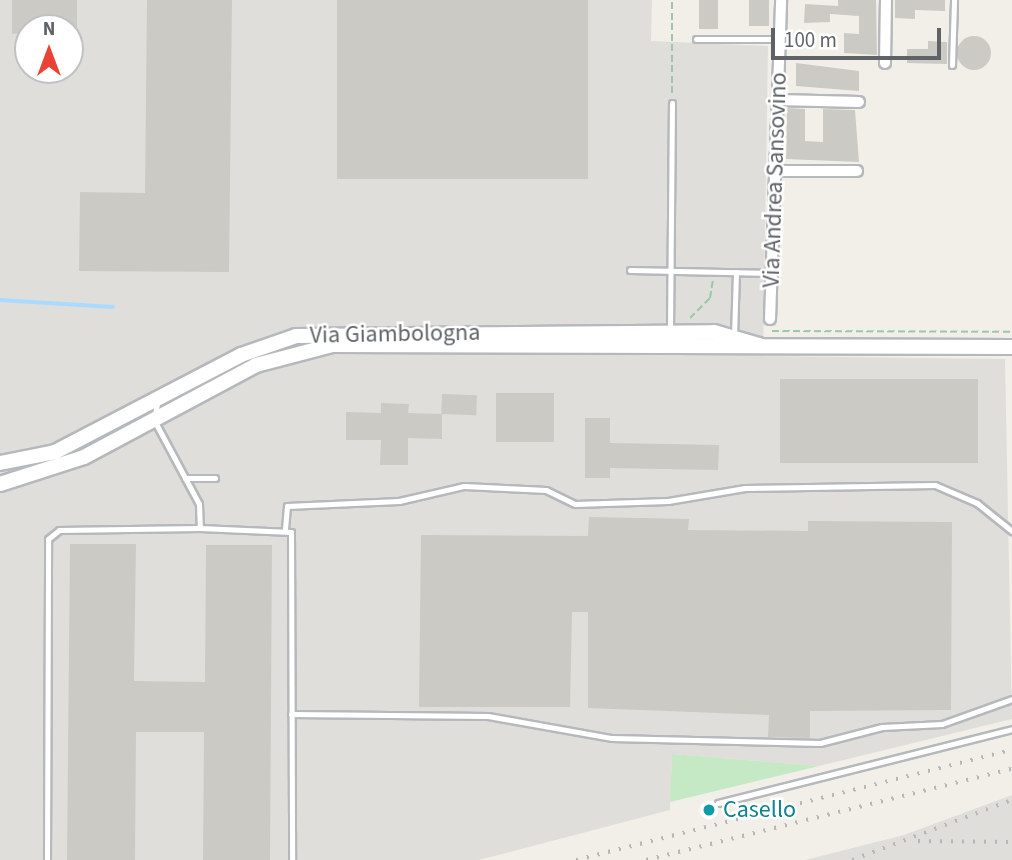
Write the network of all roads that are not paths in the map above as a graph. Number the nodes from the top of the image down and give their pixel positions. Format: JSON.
{"nodes":[{"id":1,"x":781,"y":0,"type":"edge"},
{"id":2,"x":886,"y":0,"type":"edge"},
{"id":3,"x":954,"y":0,"type":"edge"},
{"id":4,"x":696,"y":39,"type":"dead end"},
{"id":5,"x":780,"y":39,"type":"junction"},
{"id":6,"x":885,"y":63,"type":"dead end"},
{"id":7,"x":952,"y":65,"type":"dead end"},
{"id":8,"x":778,"y":100,"type":"junction"},
{"id":9,"x":859,"y":102,"type":"dead end"},
{"id":10,"x":672,"y":103,"type":"road end"},
{"id":11,"x":775,"y":171,"type":"junction"},
{"id":12,"x":857,"y":172,"type":"dead end"},
{"id":13,"x":630,"y":270,"type":"dead end"},
{"id":14,"x":670,"y":271,"type":"junction"},
{"id":15,"x":736,"y":272,"type":"junction"},
{"id":16,"x":772,"y":273,"type":"junction"},
{"id":17,"x":770,"y":319,"type":"road end"},
{"id":18,"x":571,"y":336,"type":"junction"},
{"id":19,"x":734,"y":336,"type":"junction"},
{"id":20,"x":670,"y":337,"type":"junction"},
{"id":21,"x":461,"y":346,"type":"junction"},
{"id":22,"x":1012,"y":347,"type":"edge"},
{"id":23,"x":767,"y":348,"type":"junction"},
{"id":24,"x":157,"y":399,"type":"junction"},
{"id":25,"x":154,"y":420,"type":"junction"},
{"id":26,"x":0,"y":463,"type":"edge"},
{"id":27,"x":185,"y":478,"type":"junction"},
{"id":28,"x":215,"y":478,"type":"dead end"},
{"id":29,"x":0,"y":484,"type":"edge"},
{"id":30,"x":200,"y":528,"type":"junction"},
{"id":31,"x":285,"y":529,"type":"junction"},
{"id":32,"x":1012,"y":531,"type":"edge"},
{"id":33,"x":1012,"y":699,"type":"edge"},
{"id":34,"x":291,"y":714,"type":"junction"},
{"id":35,"x":1012,"y":729,"type":"edge"},
{"id":36,"x":718,"y":803,"type":"dead end"},
{"id":37,"x":47,"y":860,"type":"edge"},
{"id":38,"x":292,"y":860,"type":"edge"}],
"edges":[{"from":1,"to":5,"type":"street","name":"Via Andrea Sansovino"},
{"from":2,"to":6,"type":"street"},
{"from":3,"to":7,"type":"lane"},
{"from":4,"to":5,"type":"lane"},
{"from":5,"to":8,"type":"street","name":"Via Andrea Sansovino"},
{"from":8,"to":9,"type":"street"},
{"from":8,"to":11,"type":"street","name":"Via Andrea Sansovino"},
{"from":10,"to":14,"type":"lane"},
{"from":11,"to":12,"type":"street"},
{"from":11,"to":16,"type":"street","name":"Via Andrea Sansovino"},
{"from":13,"to":14,"type":"lane"},
{"from":14,"to":15,"type":"lane"},
{"from":14,"to":20,"type":"lane"},
{"from":15,"to":16,"type":"lane"},
{"from":15,"to":19,"type":"lane"},
{"from":16,"to":17,"type":"street","name":"Via Andrea Sansovino"},
{"from":18,"to":20,"type":"street","name":"Via Giambologna"},
{"from":18,"to":21,"type":"street","name":"Via Giambologna"},
{"from":18,"to":24,"type":"street","name":"Via Giambologna"},
{"from":19,"to":20,"type":"street","name":"Via Giambologna"},
{"from":19,"to":23,"type":"street","name":"Via Giambologna"},
{"from":21,"to":23,"type":"street","name":"Via Giambologna"},
{"from":21,"to":25,"type":"street","name":"Via Giambologna"},
{"from":22,"to":23,"type":"street","name":"Via Giambologna"},
{"from":24,"to":25,"type":"lane"},
{"from":24,"to":26,"type":"street","name":"Via Giambologna"},
{"from":25,"to":27,"type":"lane"},
{"from":25,"to":29,"type":"street","name":"Via Giambologna"},
{"from":27,"to":28,"type":"lane"},
{"from":27,"to":30,"type":"lane"},
{"from":30,"to":31,"type":"lane"},
{"from":30,"to":37,"type":"lane"},
{"from":31,"to":32,"type":"lane"},
{"from":31,"to":34,"type":"lane"},
{"from":33,"to":34,"type":"lane"},
{"from":34,"to":38,"type":"lane"},
{"from":35,"to":36,"type":"lane"}]}
